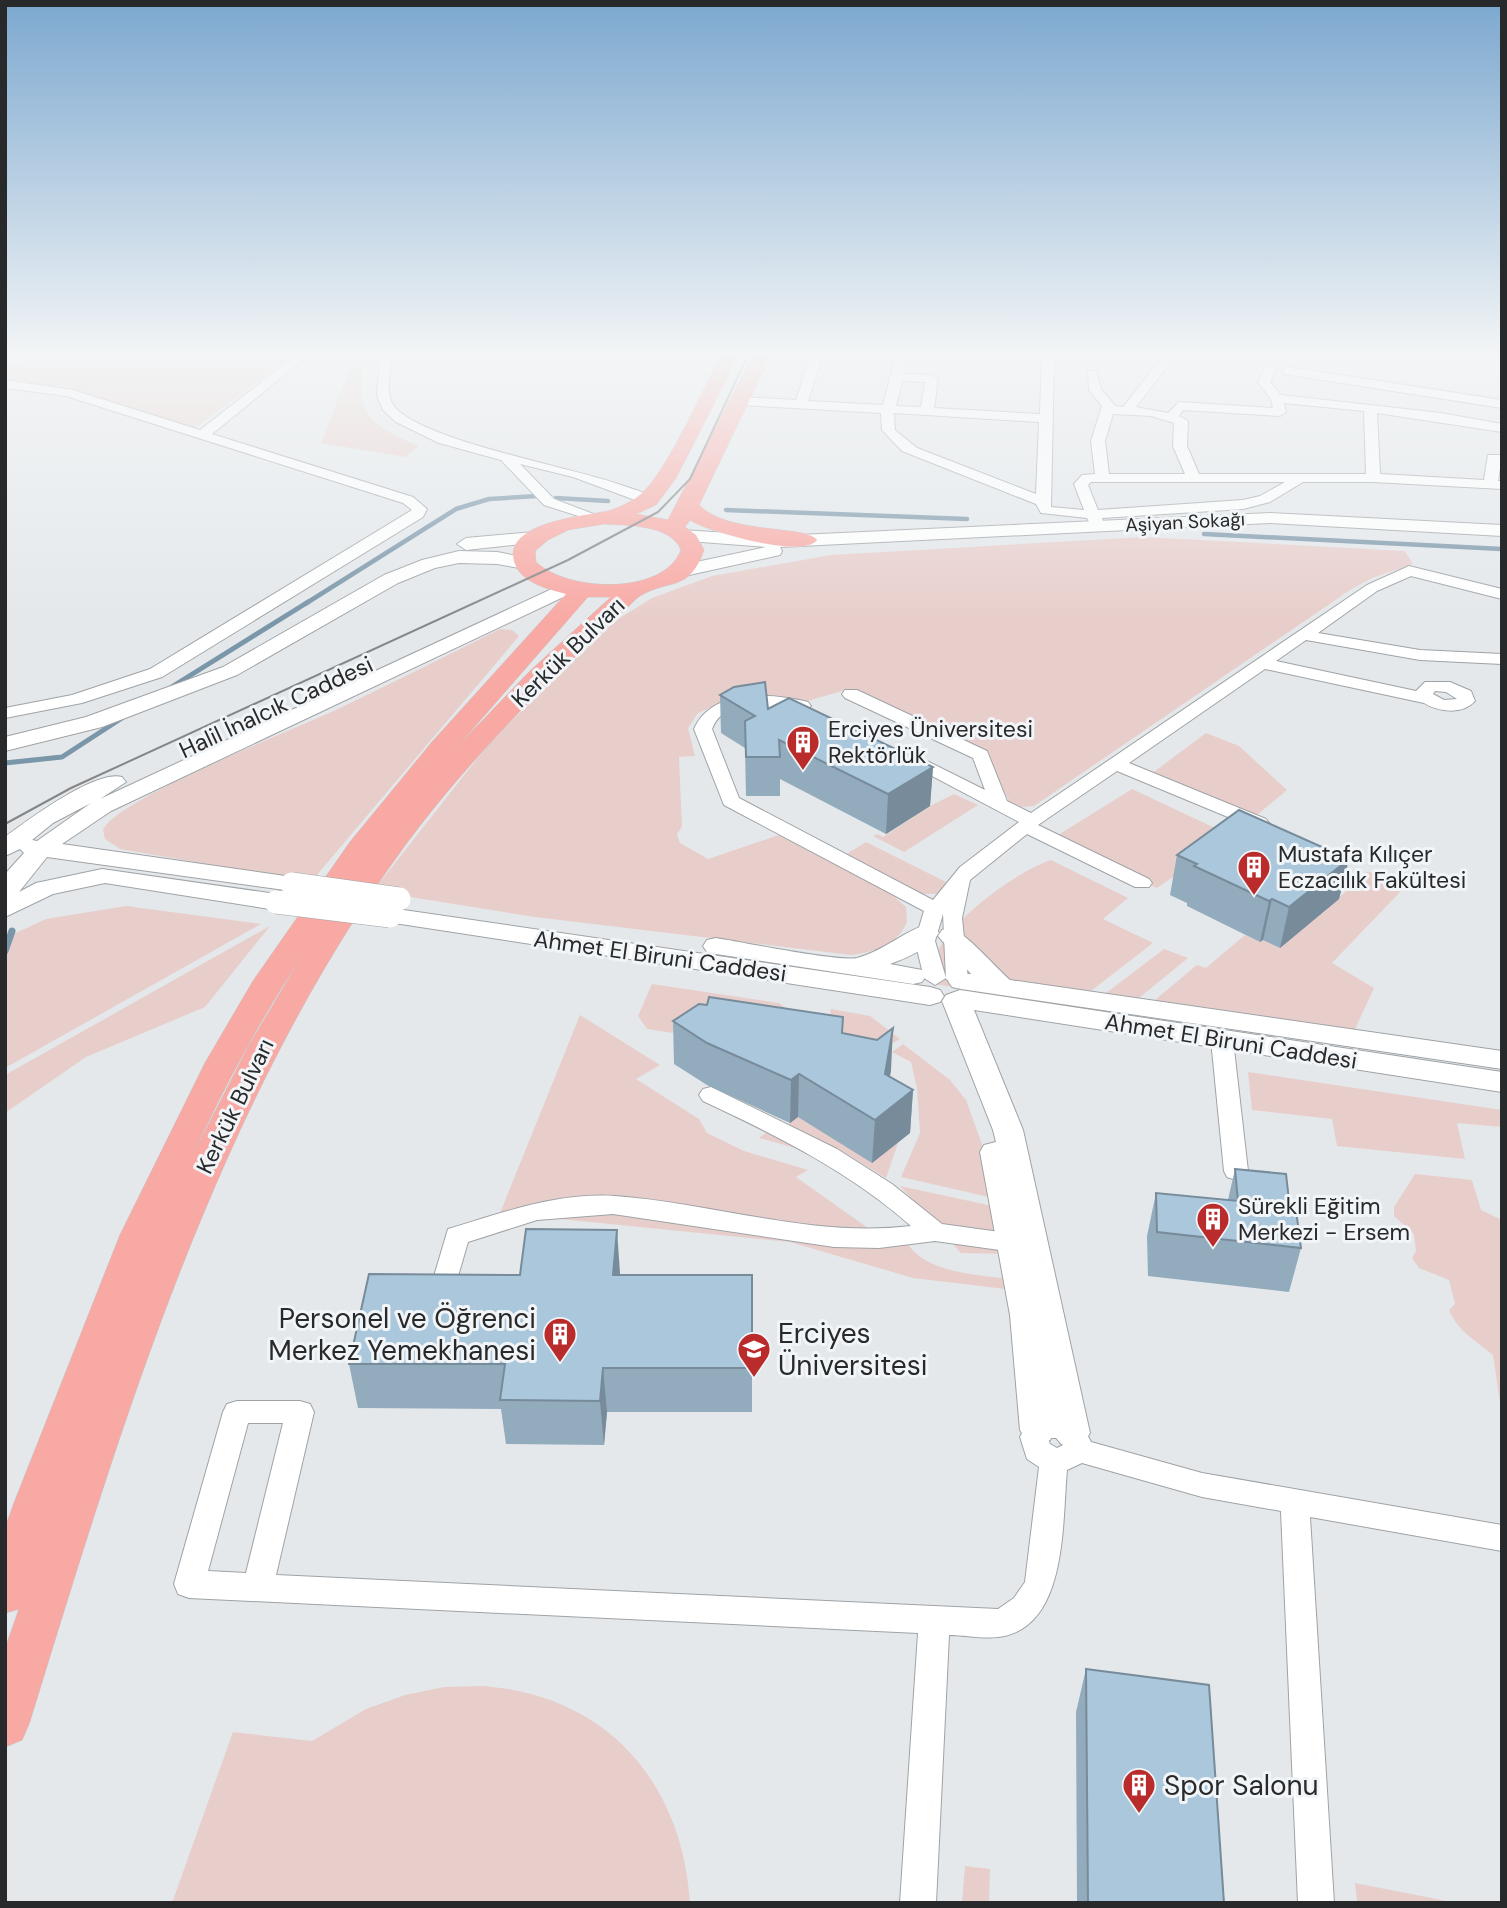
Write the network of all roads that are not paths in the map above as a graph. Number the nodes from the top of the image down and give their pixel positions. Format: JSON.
{"nodes":[{"id":1,"x":234,"y":444,"type":"edge"},
{"id":2,"x":465,"y":444,"type":"edge"},
{"id":3,"x":682,"y":444,"type":"edge"},
{"id":4,"x":720,"y":444,"type":"edge"},
{"id":5,"x":903,"y":444,"type":"edge"},
{"id":6,"x":1044,"y":444,"type":"edge"},
{"id":7,"x":1098,"y":444,"type":"edge"},
{"id":8,"x":1180,"y":444,"type":"edge"},
{"id":9,"x":1372,"y":444,"type":"edge"},
{"id":10,"x":504,"y":455,"type":"junction"},
{"id":11,"x":1502,"y":459,"type":"edge"},
{"id":12,"x":1102,"y":477,"type":"junction"},
{"id":13,"x":1373,"y":478,"type":"junction"},
{"id":14,"x":1194,"y":479,"type":"junction"},
{"id":15,"x":1298,"y":479,"type":"junction"},
{"id":16,"x":1496,"y":484,"type":"edge"},
{"id":17,"x":648,"y":500,"type":"junction"},
{"id":18,"x":549,"y":502,"type":"junction"},
{"id":19,"x":1043,"y":502,"type":"junction"},
{"id":20,"x":688,"y":506,"type":"junction"},
{"id":21,"x":605,"y":518,"type":"junction"},
{"id":22,"x":1096,"y":520,"type":"junction"},
{"id":23,"x":1502,"y":531,"type":"edge"},
{"id":24,"x":678,"y":532,"type":"junction"},
{"id":25,"x":540,"y":534,"type":"junction"},
{"id":26,"x":869,"y":538,"type":"junction"},
{"id":27,"x":806,"y":540,"type":"junction"},
{"id":28,"x":525,"y":563,"type":"junction"},
{"id":29,"x":680,"y":571,"type":"junction"},
{"id":30,"x":391,"y":579,"type":"junction"},
{"id":31,"x":566,"y":586,"type":"junction"},
{"id":32,"x":635,"y":588,"type":"junction"},
{"id":33,"x":1502,"y":594,"type":"edge"},
{"id":34,"x":497,"y":621,"type":"junction"},
{"id":35,"x":1303,"y":635,"type":"junction"},
{"id":36,"x":540,"y":636,"type":"junction"},
{"id":37,"x":1502,"y":659,"type":"edge"},
{"id":38,"x":1261,"y":663,"type":"junction"},
{"id":39,"x":851,"y":694,"type":"dead end"},
{"id":40,"x":1427,"y":699,"type":"dead end"},
{"id":41,"x":5,"y":713,"type":"edge"},
{"id":42,"x":816,"y":713,"type":"edge"},
{"id":43,"x":5,"y":744,"type":"edge"},
{"id":44,"x":889,"y":749,"type":"edge"},
{"id":45,"x":1115,"y":764,"type":"junction"},
{"id":46,"x":999,"y":804,"type":"junction"},
{"id":47,"x":94,"y":811,"type":"junction"},
{"id":48,"x":1029,"y":824,"type":"junction"},
{"id":49,"x":1282,"y":833,"type":"edge"},
{"id":50,"x":15,"y":852,"type":"edge"},
{"id":51,"x":104,"y":867,"type":"junction"},
{"id":52,"x":967,"y":870,"type":"junction"},
{"id":53,"x":1142,"y":883,"type":"dead end"},
{"id":54,"x":5,"y":894,"type":"edge"},
{"id":55,"x":395,"y":908,"type":"junction"},
{"id":56,"x":5,"y":909,"type":"edge"},
{"id":57,"x":937,"y":926,"type":"junction"},
{"id":58,"x":855,"y":967,"type":"junction"},
{"id":59,"x":946,"y":989,"type":"junction"},
{"id":60,"x":1009,"y":998,"type":"junction"},
{"id":61,"x":1222,"y":1040,"type":"junction"},
{"id":62,"x":976,"y":1045,"type":"junction"},
{"id":63,"x":1502,"y":1060,"type":"edge"},
{"id":64,"x":1502,"y":1082,"type":"edge"},
{"id":65,"x":710,"y":1095,"type":"dead end"},
{"id":66,"x":1236,"y":1171,"type":"edge"},
{"id":67,"x":935,"y":1232,"type":"junction"},
{"id":68,"x":1014,"y":1243,"type":"junction"},
{"id":69,"x":445,"y":1283,"type":"edge"},
{"id":70,"x":1038,"y":1430,"type":"joint"},
{"id":71,"x":1068,"y":1448,"type":"junction"},
{"id":72,"x":1295,"y":1502,"type":"junction"},
{"id":73,"x":1502,"y":1538,"type":"edge"},
{"id":74,"x":258,"y":1587,"type":"junction"},
{"id":75,"x":5,"y":1593,"type":"edge"},
{"id":76,"x":934,"y":1620,"type":"junction"},
{"id":77,"x":5,"y":1724,"type":"edge"},
{"id":78,"x":918,"y":1903,"type":"edge"},
{"id":79,"x":1316,"y":1903,"type":"edge"}],
"edges":[{"from":1,"to":41,"type":"street"},
{"from":2,"to":10,"type":"street"},
{"from":3,"to":17,"type":"main road"},
{"from":4,"to":20,"type":"main road"},
{"from":5,"to":19,"type":"street"},
{"from":6,"to":19,"type":"street"},
{"from":7,"to":12,"type":"street"},
{"from":8,"to":14,"type":"street"},
{"from":9,"to":13,"type":"street"},
{"from":10,"to":17,"type":"street"},
{"from":10,"to":18,"type":"street"},
{"from":11,"to":16,"type":"street"},
{"from":12,"to":14,"type":"street"},
{"from":12,"to":22,"type":"street"},
{"from":13,"to":15,"type":"street"},
{"from":13,"to":16,"type":"street"},
{"from":14,"to":15,"type":"street"},
{"from":15,"to":22,"type":"street"},
{"from":17,"to":21,"type":"main road"},
{"from":18,"to":21,"type":"street"},
{"from":18,"to":25,"type":"street"},
{"from":19,"to":22,"type":"street"},
{"from":20,"to":24,"type":"main road"},
{"from":20,"to":27,"type":"main road"},
{"from":21,"to":24,"type":"main road"},
{"from":21,"to":25,"type":"main road"},
{"from":22,"to":23,"type":"street","name":"Aşiyan Sokağı"},
{"from":22,"to":26,"type":"street","name":"Aşiyan Sokağı"},
{"from":24,"to":27,"type":"street","name":"Aşiyan Sokağı"},
{"from":24,"to":29,"type":"main road"},
{"from":25,"to":28,"type":"main road"},
{"from":25,"to":30,"type":"street"},
{"from":26,"to":27,"type":"street","name":"Aşiyan Sokağı"},
{"from":26,"to":29,"type":"street","name":"Aşiyan Sokağı"},
{"from":28,"to":30,"type":"street"},
{"from":28,"to":31,"type":"main road"},
{"from":29,"to":32,"type":"main road"},
{"from":30,"to":43,"type":"street"},
{"from":31,"to":32,"type":"main road"},
{"from":31,"to":34,"type":"street","name":"Halil İnalcık Caddesi"},
{"from":31,"to":36,"type":"main road","name":"Kerkük Bulvarı"},
{"from":31,"to":50,"type":"street","name":"Halil İnalcık Caddesi"},
{"from":32,"to":77,"type":"main road","name":"Kerkük Bulvarı"},
{"from":33,"to":35,"type":"street"},
{"from":34,"to":36,"type":"street"},
{"from":34,"to":47,"type":"street","name":"Halil İnalcık Caddesi"},
{"from":35,"to":37,"type":"street"},
{"from":35,"to":38,"type":"street"},
{"from":36,"to":75,"type":"main road","name":"Kerkük Bulvarı"},
{"from":38,"to":40,"type":"street"},
{"from":38,"to":45,"type":"street"},
{"from":39,"to":46,"type":"street"},
{"from":42,"to":57,"type":"street"},
{"from":44,"to":46,"type":"street"},
{"from":45,"to":48,"type":"street"},
{"from":45,"to":49,"type":"street"},
{"from":46,"to":48,"type":"street"},
{"from":47,"to":50,"type":"street","name":"Halil İnalcık Caddesi"},
{"from":47,"to":51,"type":"street"},
{"from":48,"to":52,"type":"street"},
{"from":48,"to":53,"type":"street"},
{"from":50,"to":51,"type":"street"},
{"from":50,"to":54,"type":"street"},
{"from":51,"to":55,"type":"street","bridge":true},
{"from":51,"to":56,"type":"street"},
{"from":52,"to":57,"type":"street"},
{"from":52,"to":57,"type":"street"},
{"from":55,"to":58,"type":"street","name":"Ahmet El Biruni Caddesi"},
{"from":55,"to":59,"type":"street","name":"Ahmet El Biruni Caddesi"},
{"from":57,"to":58,"type":"street"},
{"from":57,"to":59,"type":"street"},
{"from":57,"to":60,"type":"street"},
{"from":58,"to":59,"type":"street","name":"Ahmet El Biruni Caddesi"},
{"from":59,"to":60,"type":"street","name":"Ahmet El Biruni Caddesi"},
{"from":59,"to":62,"type":"street"},
{"from":59,"to":68,"type":"street"},
{"from":60,"to":61,"type":"street","name":"Ahmet El Biruni Caddesi"},
{"from":60,"to":62,"type":"street"},
{"from":60,"to":63,"type":"street","name":"Ahmet El Biruni Caddesi"},
{"from":61,"to":64,"type":"street","name":"Ahmet El Biruni Caddesi"},
{"from":61,"to":66,"type":"street"},
{"from":62,"to":71,"type":"street"},
{"from":65,"to":67,"type":"street"},
{"from":67,"to":68,"type":"street"},
{"from":67,"to":69,"type":"street"},
{"from":68,"to":70,"type":"street"},
{"from":70,"to":71,"type":"street"},
{"from":71,"to":72,"type":"street"},
{"from":71,"to":76,"type":"street"},
{"from":72,"to":73,"type":"street"},
{"from":72,"to":79,"type":"street"},
{"from":74,"to":74,"type":"street"},
{"from":74,"to":76,"type":"street"},
{"from":76,"to":78,"type":"street"}]}
